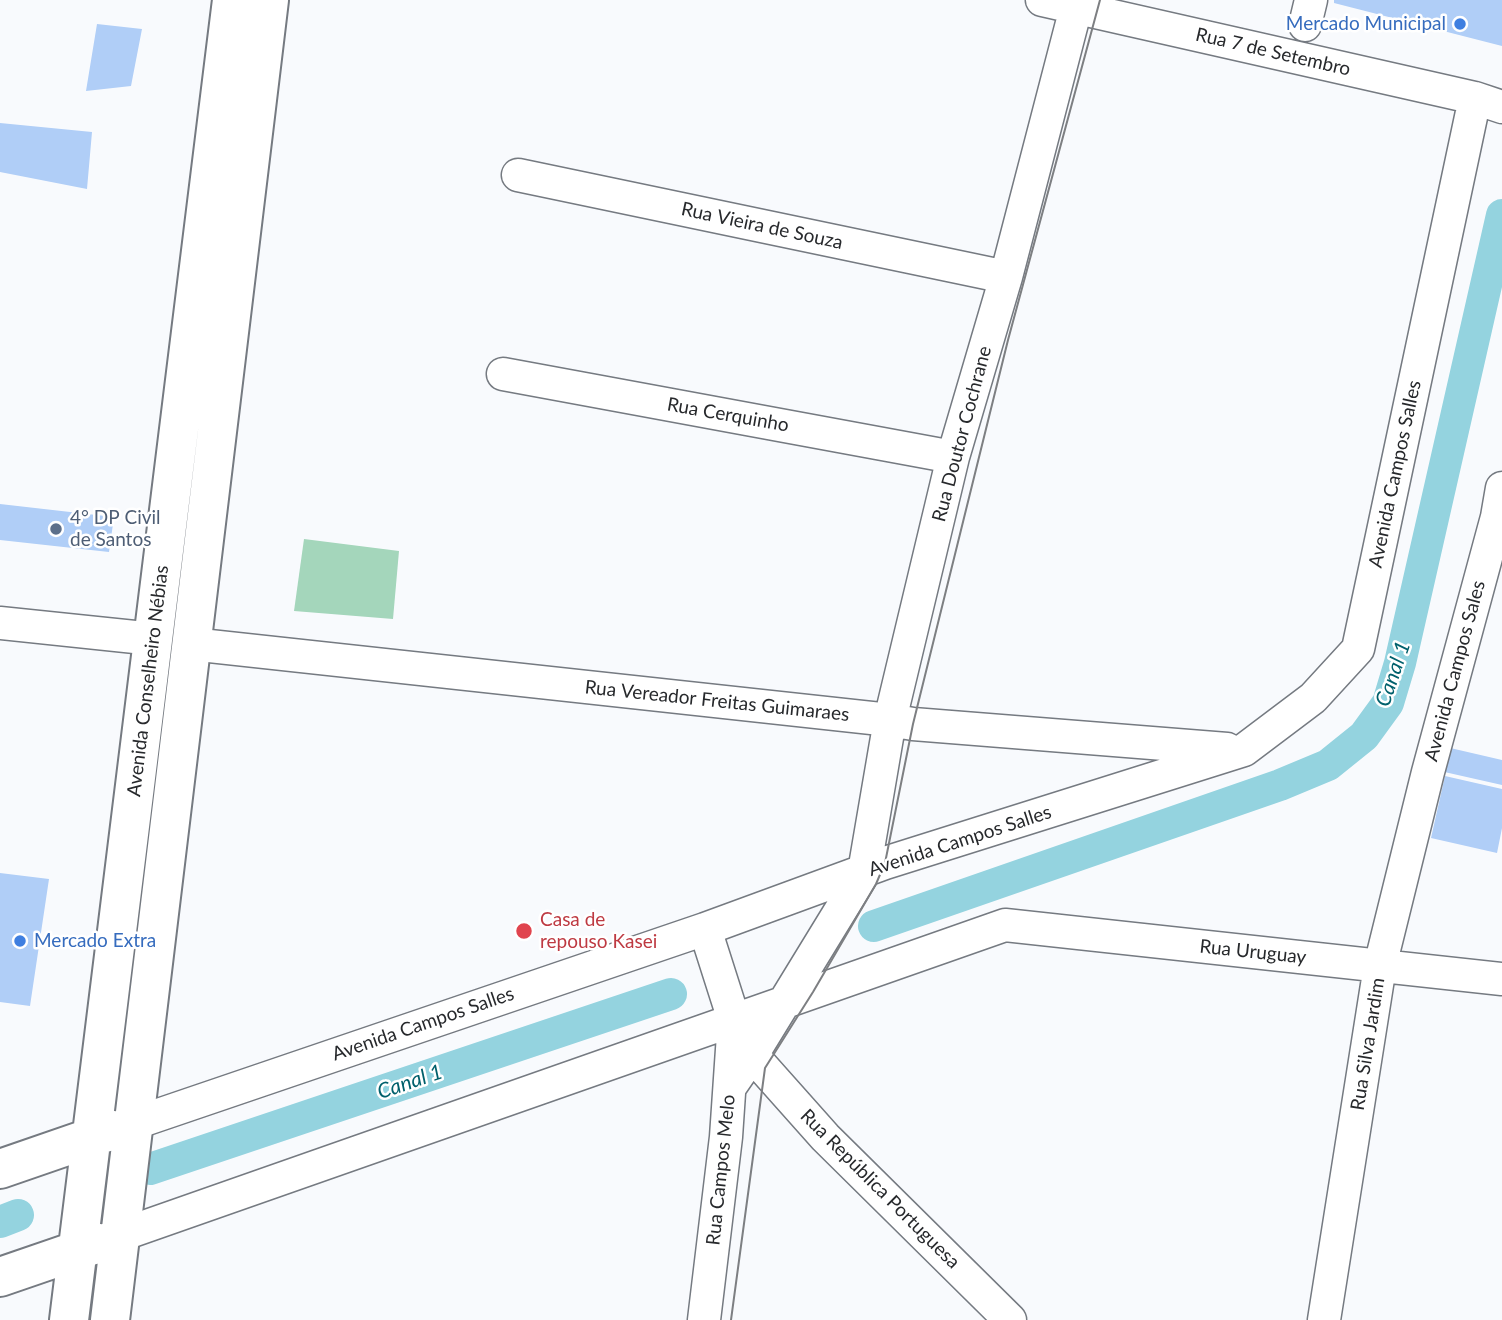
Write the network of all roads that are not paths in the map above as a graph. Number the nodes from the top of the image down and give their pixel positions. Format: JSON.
{"nodes":[{"id":1,"x":232,"y":0,"type":"edge"},
{"id":2,"x":269,"y":0,"type":"edge"},
{"id":3,"x":1042,"y":0,"type":"edge"},
{"id":4,"x":1077,"y":4,"type":"edge"},
{"id":5,"x":1489,"y":103,"type":"edge"},
{"id":6,"x":518,"y":175,"type":"dead end"},
{"id":7,"x":1006,"y":276,"type":"junction"},
{"id":8,"x":503,"y":374,"type":"dead end"},
{"id":9,"x":953,"y":457,"type":"junction"},
{"id":10,"x":1500,"y":508,"type":"edge"},
{"id":11,"x":0,"y":622,"type":"edge"},
{"id":12,"x":154,"y":639,"type":"junction"},
{"id":13,"x":191,"y":644,"type":"junction"},
{"id":14,"x":890,"y":720,"type":"junction"},
{"id":15,"x":1244,"y":750,"type":"junction"},
{"id":16,"x":1428,"y":772,"type":"joint"},
{"id":17,"x":864,"y":872,"type":"junction"},
{"id":18,"x":705,"y":929,"type":"junction"},
{"id":19,"x":1380,"y":966,"type":"junction"},
{"id":20,"x":1502,"y":979,"type":"edge"},
{"id":21,"x":782,"y":1004,"type":"junction"},
{"id":22,"x":734,"y":1020,"type":"junction"},
{"id":23,"x":752,"y":1055,"type":"junction"},
{"id":24,"x":730,"y":1087,"type":"junction"},
{"id":25,"x":135,"y":1123,"type":"junction"},
{"id":26,"x":92,"y":1137,"type":"junction"},
{"id":27,"x":0,"y":1169,"type":"edge"},
{"id":28,"x":121,"y":1235,"type":"junction"},
{"id":29,"x":78,"y":1251,"type":"junction"},
{"id":30,"x":0,"y":1277,"type":"edge"},
{"id":31,"x":69,"y":1320,"type":"edge"},
{"id":32,"x":110,"y":1320,"type":"edge"},
{"id":33,"x":704,"y":1320,"type":"edge"},
{"id":34,"x":1010,"y":1320,"type":"edge"},
{"id":35,"x":1324,"y":1320,"type":"edge"}],
"edges":[{"from":1,"to":12,"type":"main road","name":"Avenida Conselheiro Nébias"},
{"from":2,"to":13,"type":"main road","name":"Avenida Conselheiro Nébias"},
{"from":3,"to":4,"type":"street","name":"Rua 7 de Setembro"},
{"from":4,"to":5,"type":"street","name":"Rua 7 de Setembro"},
{"from":4,"to":7,"type":"street","name":"Rua Doutor Cochrane"},
{"from":5,"to":15,"type":"street","name":"Avenida Campos Salles"},
{"from":6,"to":7,"type":"street","name":"Rua Vieira de Souza"},
{"from":7,"to":9,"type":"street","name":"Rua Doutor Cochrane"},
{"from":8,"to":9,"type":"street","name":"Rua Cerquinho"},
{"from":9,"to":14,"type":"street","name":"Rua Doutor Cochrane"},
{"from":10,"to":16,"type":"street","name":"Avenida Campos Sales"},
{"from":11,"to":12,"type":"street"},
{"from":12,"to":26,"type":"main road","name":"Avenida Conselheiro Nébias"},
{"from":13,"to":14,"type":"street","name":"Rua Vereador Freitas Guimaraes"},
{"from":13,"to":25,"type":"main road","name":"Avenida Conselheiro Nébias"},
{"from":14,"to":15,"type":"street","name":"Rua Vereador Freitas Guimaraes"},
{"from":14,"to":17,"type":"street","name":"Rua Doutor Cochrane"},
{"from":15,"to":17,"type":"street","name":"Avenida Campos Salles"},
{"from":16,"to":19,"type":"street","name":"Rua Silva Jardim"},
{"from":17,"to":18,"type":"street","name":"Avenida Campos Salles"},
{"from":17,"to":21,"type":"street"},
{"from":18,"to":22,"type":"street"},
{"from":18,"to":25,"type":"street","name":"Avenida Campos Salles"},
{"from":19,"to":20,"type":"street","name":"Rua Uruguay"},
{"from":19,"to":21,"type":"street","name":"Rua Uruguay"},
{"from":19,"to":35,"type":"street","name":"Rua Silva Jardim"},
{"from":21,"to":22,"type":"street"},
{"from":21,"to":23,"type":"street"},
{"from":22,"to":24,"type":"street","name":"Rua Campos Melo"},
{"from":22,"to":28,"type":"street"},
{"from":23,"to":24,"type":"street"},
{"from":23,"to":34,"type":"street","name":"Rua República Portuguesa"},
{"from":24,"to":33,"type":"street","name":"Rua Campos Melo"},
{"from":25,"to":26,"type":"main road","name":"Avenida Campos Salles"},
{"from":25,"to":28,"type":"main road","name":"Avenida Conselheiro Nébias"},
{"from":26,"to":27,"type":"main road","name":"Avenida Campos Salles"},
{"from":26,"to":29,"type":"main road","name":"Avenida Conselheiro Nébias"},
{"from":28,"to":29,"type":"main road"},
{"from":28,"to":32,"type":"main road","name":"Avenida Conselheiro Nébias"},
{"from":29,"to":30,"type":"main road"},
{"from":29,"to":31,"type":"main road","name":"Avenida Conselheiro Nébias"}]}
